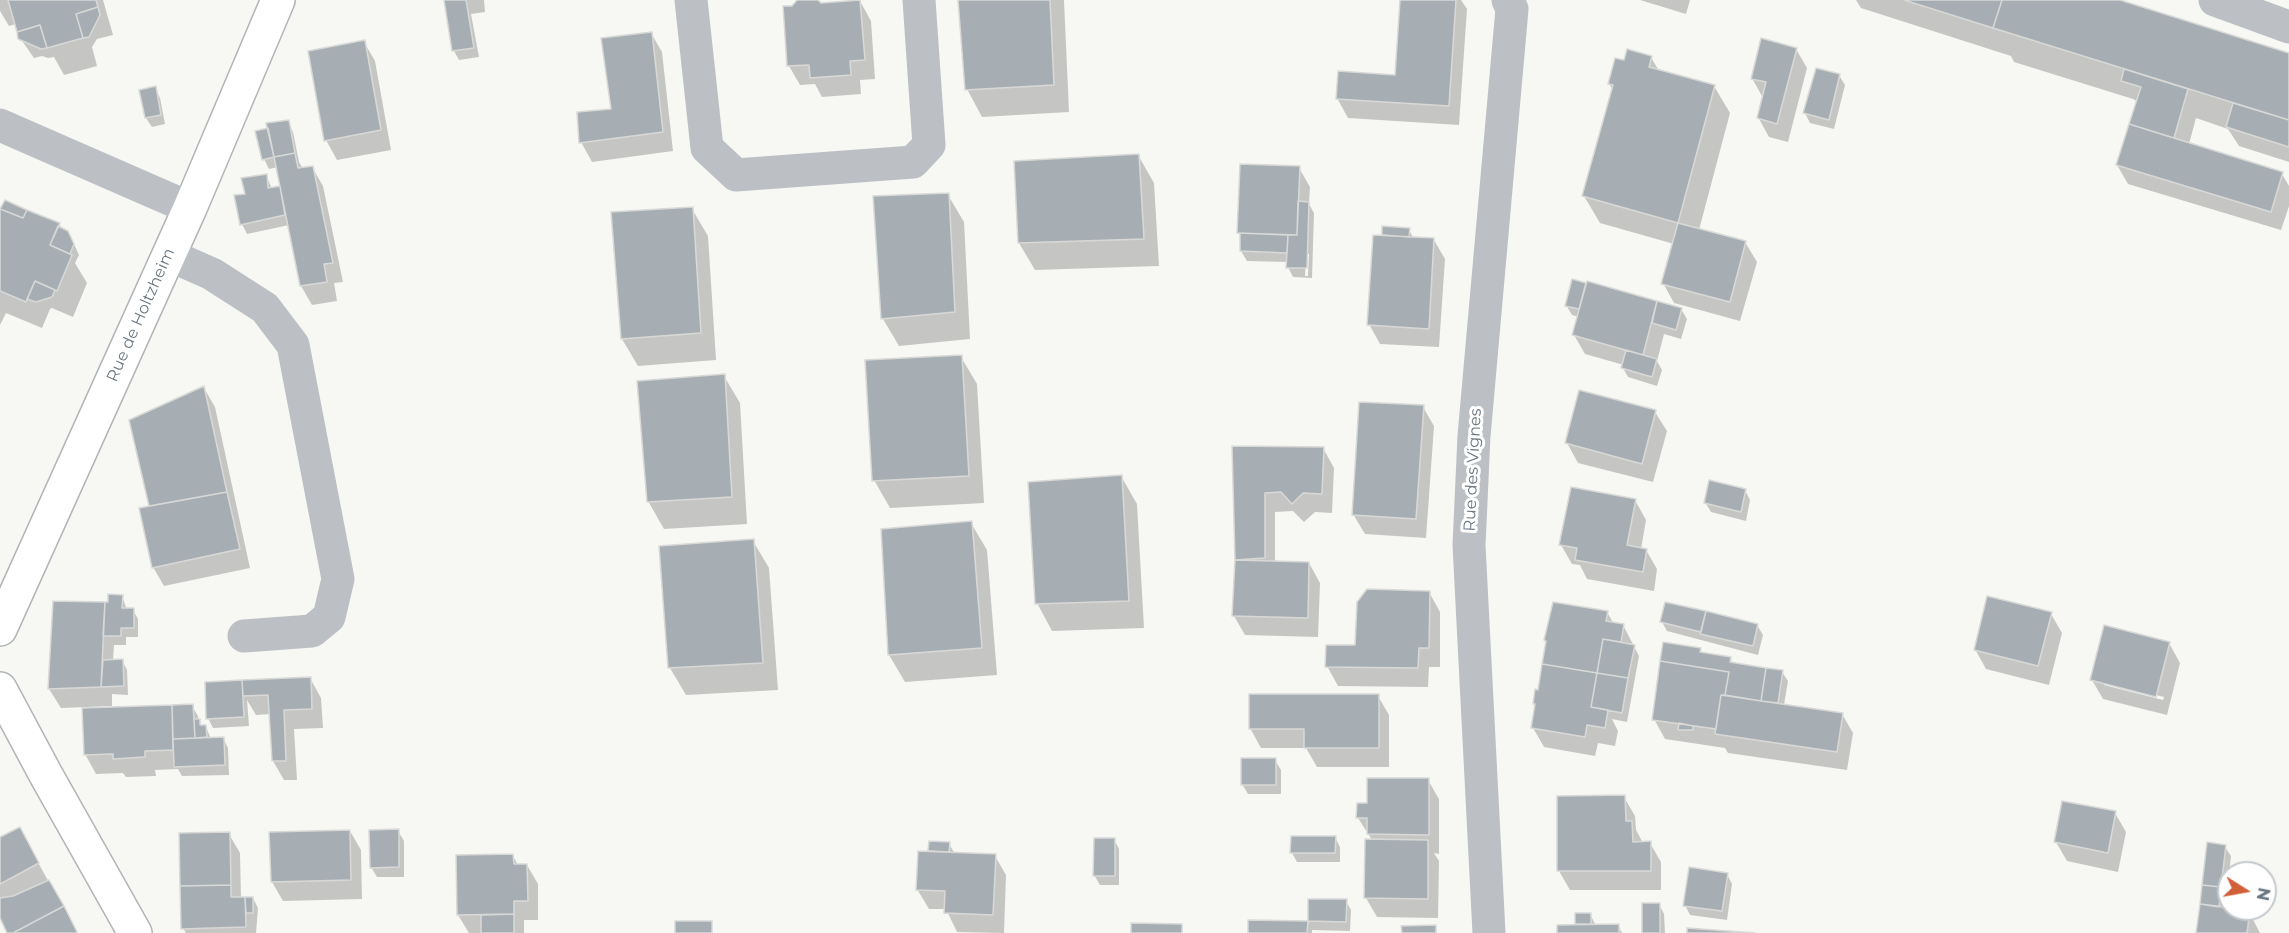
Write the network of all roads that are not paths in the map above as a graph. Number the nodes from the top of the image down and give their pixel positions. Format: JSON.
{"nodes":[{"id":1,"x":278,"y":0,"type":"edge"},
{"id":2,"x":691,"y":0,"type":"edge"},
{"id":3,"x":919,"y":0,"type":"edge"},
{"id":4,"x":2215,"y":0,"type":"edge"},
{"id":5,"x":1512,"y":3,"type":"edge"},
{"id":6,"x":2289,"y":27,"type":"edge"},
{"id":7,"x":0,"y":125,"type":"edge"},
{"id":8,"x":190,"y":208,"type":"junction"},
{"id":9,"x":168,"y":255,"type":"junction"},
{"id":10,"x":0,"y":629,"type":"edge"},
{"id":11,"x":244,"y":636,"type":"dead end"},
{"id":12,"x":4,"y":708,"type":"edge"},
{"id":13,"x":135,"y":933,"type":"edge"},
{"id":14,"x":1489,"y":933,"type":"edge"}],
"edges":[{"from":1,"to":8,"type":"main road","name":"Rue de Holtzheim"},
{"from":2,"to":3,"type":"street"},
{"from":4,"to":6,"type":"street"},
{"from":5,"to":14,"type":"street","name":"Rue des Vignes"},
{"from":7,"to":8,"type":"street"},
{"from":8,"to":9,"type":"main road","name":"Rue de Holtzheim"},
{"from":9,"to":10,"type":"main road","name":"Rue de Holtzheim"},
{"from":9,"to":11,"type":"street"},
{"from":12,"to":13,"type":"main road"}]}
